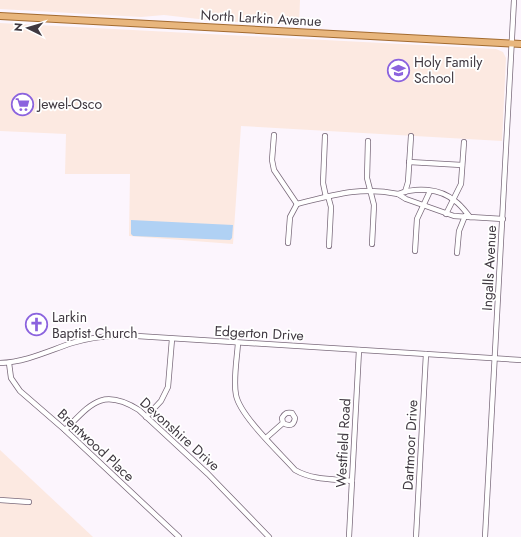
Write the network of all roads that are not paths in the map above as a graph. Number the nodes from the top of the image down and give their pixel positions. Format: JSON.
{"nodes":[{"id":1,"x":514,"y":0,"type":"edge"},
{"id":2,"x":0,"y":16,"type":"edge"},
{"id":3,"x":512,"y":43,"type":"junction"},
{"id":4,"x":521,"y":44,"type":"edge"},
{"id":5,"x":274,"y":134,"type":"dead end"},
{"id":6,"x":325,"y":136,"type":"dead end"},
{"id":7,"x":411,"y":136,"type":"dead end"},
{"id":8,"x":368,"y":141,"type":"dead end"},
{"id":9,"x":464,"y":142,"type":"dead end"},
{"id":10,"x":409,"y":162,"type":"junction"},
{"id":11,"x":462,"y":165,"type":"junction"},
{"id":12,"x":370,"y":191,"type":"junction"},
{"id":13,"x":406,"y":191,"type":"junction"},
{"id":14,"x":430,"y":191,"type":"junction"},
{"id":15,"x":398,"y":194,"type":"junction"},
{"id":16,"x":327,"y":197,"type":"junction"},
{"id":17,"x":403,"y":197,"type":"junction"},
{"id":18,"x":454,"y":200,"type":"junction"},
{"id":19,"x":297,"y":204,"type":"junction"},
{"id":20,"x":424,"y":205,"type":"junction"},
{"id":21,"x":466,"y":212,"type":"junction"},
{"id":22,"x":446,"y":214,"type":"junction"},
{"id":23,"x":464,"y":217,"type":"junction"},
{"id":24,"x":470,"y":217,"type":"junction"},
{"id":25,"x":502,"y":219,"type":"junction"},
{"id":26,"x":288,"y":243,"type":"dead end"},
{"id":27,"x":372,"y":244,"type":"dead end"},
{"id":28,"x":329,"y":246,"type":"dead end"},
{"id":29,"x":415,"y":251,"type":"dead end"},
{"id":30,"x":457,"y":253,"type":"dead end"},
{"id":31,"x":172,"y":339,"type":"junction"},
{"id":32,"x":238,"y":343,"type":"junction"},
{"id":33,"x":360,"y":350,"type":"junction"},
{"id":34,"x":426,"y":354,"type":"junction"},
{"id":35,"x":495,"y":359,"type":"junction"},
{"id":36,"x":521,"y":360,"type":"edge"},
{"id":37,"x":9,"y":362,"type":"junction"},
{"id":38,"x":0,"y":363,"type":"edge"},
{"id":39,"x":146,"y":417,"type":"junction"},
{"id":40,"x":283,"y":423,"type":"dead end"},
{"id":41,"x":64,"y":430,"type":"junction"},
{"id":42,"x":266,"y":438,"type":"junction"},
{"id":43,"x":352,"y":481,"type":"junction"},
{"id":44,"x":0,"y":500,"type":"edge"},
{"id":45,"x":29,"y":502,"type":"dead end"},
{"id":46,"x":179,"y":537,"type":"edge"},
{"id":47,"x":269,"y":537,"type":"edge"},
{"id":48,"x":349,"y":537,"type":"edge"},
{"id":49,"x":416,"y":537,"type":"edge"},
{"id":50,"x":485,"y":537,"type":"edge"}],
"edges":[{"from":1,"to":3,"type":"street","name":"Ingalls Avenue"},
{"from":2,"to":3,"type":"main road","name":"North Larkin Avenue"},
{"from":3,"to":4,"type":"main road","name":"North Larkin Avenue"},
{"from":3,"to":25,"type":"street","name":"Ingalls Avenue"},
{"from":5,"to":19,"type":"street"},
{"from":6,"to":16,"type":"street"},
{"from":7,"to":10,"type":"street"},
{"from":8,"to":12,"type":"street"},
{"from":9,"to":11,"type":"street"},
{"from":10,"to":11,"type":"street"},
{"from":10,"to":13,"type":"street"},
{"from":11,"to":18,"type":"street"},
{"from":12,"to":15,"type":"street"},
{"from":12,"to":16,"type":"street"},
{"from":12,"to":27,"type":"street"},
{"from":13,"to":14,"type":"street"},
{"from":13,"to":15,"type":"street"},
{"from":13,"to":17,"type":"street"},
{"from":14,"to":18,"type":"street"},
{"from":14,"to":20,"type":"street"},
{"from":15,"to":17,"type":"street"},
{"from":16,"to":19,"type":"street"},
{"from":16,"to":28,"type":"street"},
{"from":17,"to":20,"type":"street"},
{"from":18,"to":21,"type":"street"},
{"from":18,"to":22,"type":"street"},
{"from":19,"to":26,"type":"street"},
{"from":20,"to":22,"type":"street"},
{"from":20,"to":29,"type":"street"},
{"from":21,"to":23,"type":"street"},
{"from":21,"to":24,"type":"street"},
{"from":22,"to":23,"type":"street"},
{"from":23,"to":24,"type":"street"},
{"from":23,"to":30,"type":"street"},
{"from":24,"to":25,"type":"street"},
{"from":25,"to":35,"type":"street","name":"Ingalls Avenue"},
{"from":31,"to":32,"type":"street","name":"Edgerton Drive"},
{"from":31,"to":37,"type":"street","name":"Edgerton Drive"},
{"from":31,"to":39,"type":"street"},
{"from":32,"to":33,"type":"street","name":"Edgerton Drive"},
{"from":32,"to":42,"type":"street"},
{"from":33,"to":34,"type":"street","name":"Edgerton Drive"},
{"from":33,"to":43,"type":"street","name":"Westfield Road"},
{"from":34,"to":35,"type":"street","name":"Edgerton Drive"},
{"from":34,"to":49,"type":"street","name":"Dartmoor Drive"},
{"from":35,"to":36,"type":"street","name":"Edgerton Drive"},
{"from":35,"to":50,"type":"street","name":"Ingalls Avenue"},
{"from":37,"to":38,"type":"street","name":"Edgerton Drive"},
{"from":37,"to":41,"type":"street","name":"Brentwood Place"},
{"from":39,"to":41,"type":"street","name":"Devonshire Drive"},
{"from":39,"to":47,"type":"street","name":"Devonshire Drive"},
{"from":40,"to":42,"type":"street"},
{"from":41,"to":46,"type":"street","name":"Brentwood Place"},
{"from":42,"to":43,"type":"street"},
{"from":43,"to":48,"type":"street","name":"Westfield Road"},
{"from":44,"to":45,"type":"street"}]}
